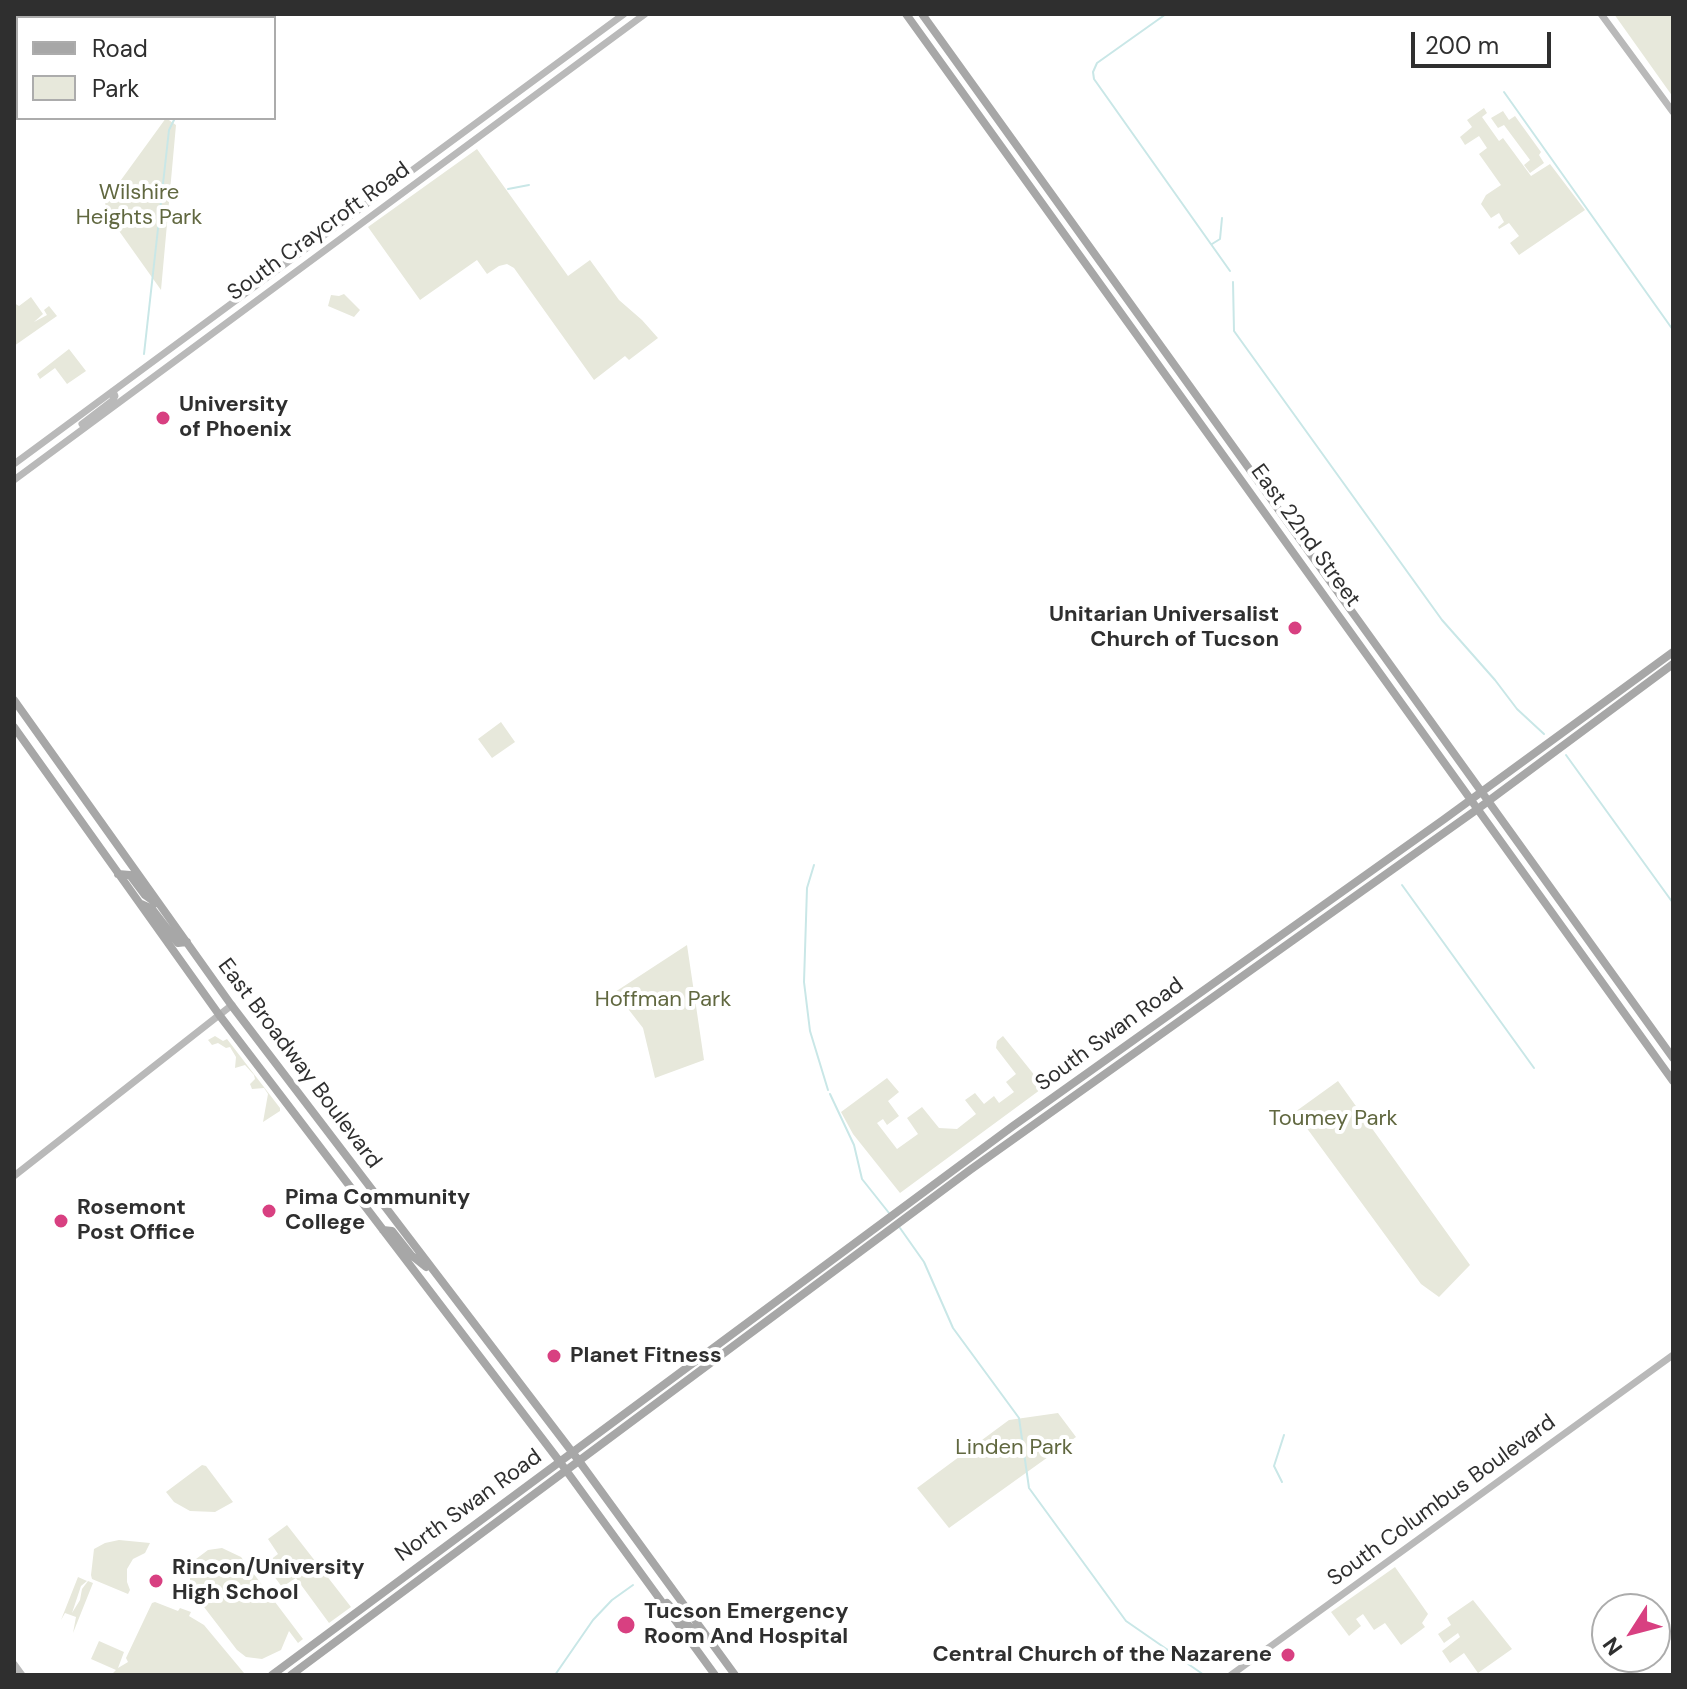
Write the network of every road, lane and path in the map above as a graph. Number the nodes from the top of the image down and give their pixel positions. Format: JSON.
{"nodes":[{"id":1,"x":624,"y":14,"type":"edge"},
{"id":2,"x":645,"y":14,"type":"edge"},
{"id":3,"x":906,"y":14,"type":"edge"},
{"id":4,"x":922,"y":14,"type":"edge"},
{"id":5,"x":1601,"y":14,"type":"edge"},
{"id":6,"x":1673,"y":112,"type":"edge"},
{"id":7,"x":113,"y":391,"type":"junction"},
{"id":8,"x":77,"y":433,"type":"junction"},
{"id":9,"x":1242,"y":457,"type":"junction"},
{"id":10,"x":14,"y":464,"type":"edge"},
{"id":11,"x":1232,"y":464,"type":"junction"},
{"id":12,"x":14,"y":480,"type":"edge"},
{"id":13,"x":1331,"y":580,"type":"junction"},
{"id":14,"x":1320,"y":588,"type":"junction"},
{"id":15,"x":1673,"y":652,"type":"edge"},
{"id":16,"x":1673,"y":664,"type":"edge"},
{"id":17,"x":14,"y":700,"type":"edge"},
{"id":18,"x":14,"y":727,"type":"edge"},
{"id":19,"x":1482,"y":792,"type":"junction"},
{"id":20,"x":1472,"y":799,"type":"junction"},
{"id":21,"x":1489,"y":801,"type":"junction"},
{"id":22,"x":1479,"y":808,"type":"junction"},
{"id":23,"x":118,"y":874,"type":"junction"},
{"id":24,"x":140,"y":904,"type":"junction"},
{"id":25,"x":161,"y":905,"type":"junction"},
{"id":26,"x":187,"y":942,"type":"junction"},
{"id":27,"x":232,"y":1005,"type":"junction"},
{"id":28,"x":220,"y":1016,"type":"junction"},
{"id":29,"x":1673,"y":1058,"type":"edge"},
{"id":30,"x":1673,"y":1081,"type":"edge"},
{"id":31,"x":14,"y":1176,"type":"edge"},
{"id":32,"x":889,"y":1225,"type":"junction"},
{"id":33,"x":383,"y":1230,"type":"junction"},
{"id":34,"x":433,"y":1272,"type":"junction"},
{"id":35,"x":1673,"y":1355,"type":"edge"},
{"id":36,"x":573,"y":1453,"type":"junction"},
{"id":37,"x":579,"y":1461,"type":"junction"},
{"id":38,"x":560,"y":1462,"type":"junction"},
{"id":39,"x":566,"y":1470,"type":"junction"},
{"id":40,"x":657,"y":1595,"type":"junction"},
{"id":41,"x":702,"y":1630,"type":"junction"},
{"id":42,"x":14,"y":1664,"type":"edge"},
{"id":43,"x":22,"y":1675,"type":"edge"},
{"id":44,"x":272,"y":1675,"type":"edge"},
{"id":45,"x":291,"y":1675,"type":"edge"},
{"id":46,"x":715,"y":1675,"type":"edge"},
{"id":47,"x":735,"y":1675,"type":"edge"},
{"id":48,"x":1231,"y":1675,"type":"edge"}],
"edges":[{"from":1,"to":7,"type":"main road","name":"South Craycroft Road"},
{"from":2,"to":8,"type":"main road","name":"South Craycroft Road"},
{"from":3,"to":11,"type":"main road","name":"East 22nd Street"},
{"from":4,"to":9,"type":"main road","name":"East 22nd Street"},
{"from":5,"to":6,"type":"main road"},
{"from":7,"to":8,"type":"main road"},
{"from":7,"to":10,"type":"main road","name":"South Craycroft Road"},
{"from":8,"to":12,"type":"main road","name":"South Craycroft Road"},
{"from":9,"to":11,"type":"main road"},
{"from":9,"to":13,"type":"main road","name":"East 22nd Street"},
{"from":11,"to":14,"type":"main road","name":"East 22nd Street"},
{"from":13,"to":14,"type":"main road"},
{"from":13,"to":19,"type":"main road","name":"East 22nd Street"},
{"from":14,"to":20,"type":"main road","name":"East 22nd Street"},
{"from":15,"to":19,"type":"main road","name":"South Swan Road"},
{"from":16,"to":21,"type":"main road","name":"South Swan Road"},
{"from":17,"to":25,"type":"main road","name":"East Broadway Boulevard"},
{"from":18,"to":23,"type":"main road","name":"East Broadway Boulevard"},
{"from":19,"to":20,"type":"main road","name":"South Swan Road"},
{"from":19,"to":21,"type":"main road","name":"East 22nd Street"},
{"from":20,"to":22,"type":"main road","name":"East 22nd Street"},
{"from":20,"to":32,"type":"main road","name":"South Swan Road"},
{"from":21,"to":22,"type":"main road","name":"South Swan Road"},
{"from":21,"to":29,"type":"main road","name":"East 22nd Street"},
{"from":22,"to":30,"type":"main road","name":"East 22nd Street"},
{"from":22,"to":32,"type":"main road","name":"South Swan Road"},
{"from":23,"to":24,"type":"main road","name":"East Broadway Boulevard"},
{"from":23,"to":25,"type":"main road"},
{"from":24,"to":26,"type":"main road"},
{"from":24,"to":28,"type":"main road","name":"East Broadway Boulevard"},
{"from":25,"to":26,"type":"main road","name":"East Broadway Boulevard"},
{"from":26,"to":27,"type":"main road","name":"East Broadway Boulevard"},
{"from":27,"to":28,"type":"main road"},
{"from":27,"to":34,"type":"main road","name":"East Broadway Boulevard"},
{"from":28,"to":31,"type":"main road"},
{"from":28,"to":33,"type":"main road","name":"East Broadway Boulevard"},
{"from":32,"to":36,"type":"main road","name":"South Swan Road"},
{"from":32,"to":37,"type":"main road","name":"South Swan Road"},
{"from":33,"to":34,"type":"main road"},
{"from":33,"to":38,"type":"main road","name":"East Broadway Boulevard"},
{"from":34,"to":36,"type":"main road","name":"East Broadway Boulevard"},
{"from":35,"to":48,"type":"main road","name":"South Columbus Boulevard"},
{"from":36,"to":37,"type":"main road","name":"East Broadway Boulevard"},
{"from":36,"to":38,"type":"main road","name":"North Swan Road"},
{"from":37,"to":39,"type":"main road","name":"North Swan Road"},
{"from":37,"to":41,"type":"main road","name":"East Broadway Boulevard"},
{"from":38,"to":39,"type":"main road","name":"East Broadway Boulevard"},
{"from":38,"to":44,"type":"main road","name":"North Swan Road"},
{"from":39,"to":40,"type":"main road","name":"East Broadway Boulevard"},
{"from":39,"to":45,"type":"main road","name":"North Swan Road"},
{"from":40,"to":41,"type":"main road"},
{"from":40,"to":46,"type":"main road","name":"East Broadway Boulevard"},
{"from":41,"to":47,"type":"main road","name":"East Broadway Boulevard"},
{"from":42,"to":43,"type":"main road"}]}
